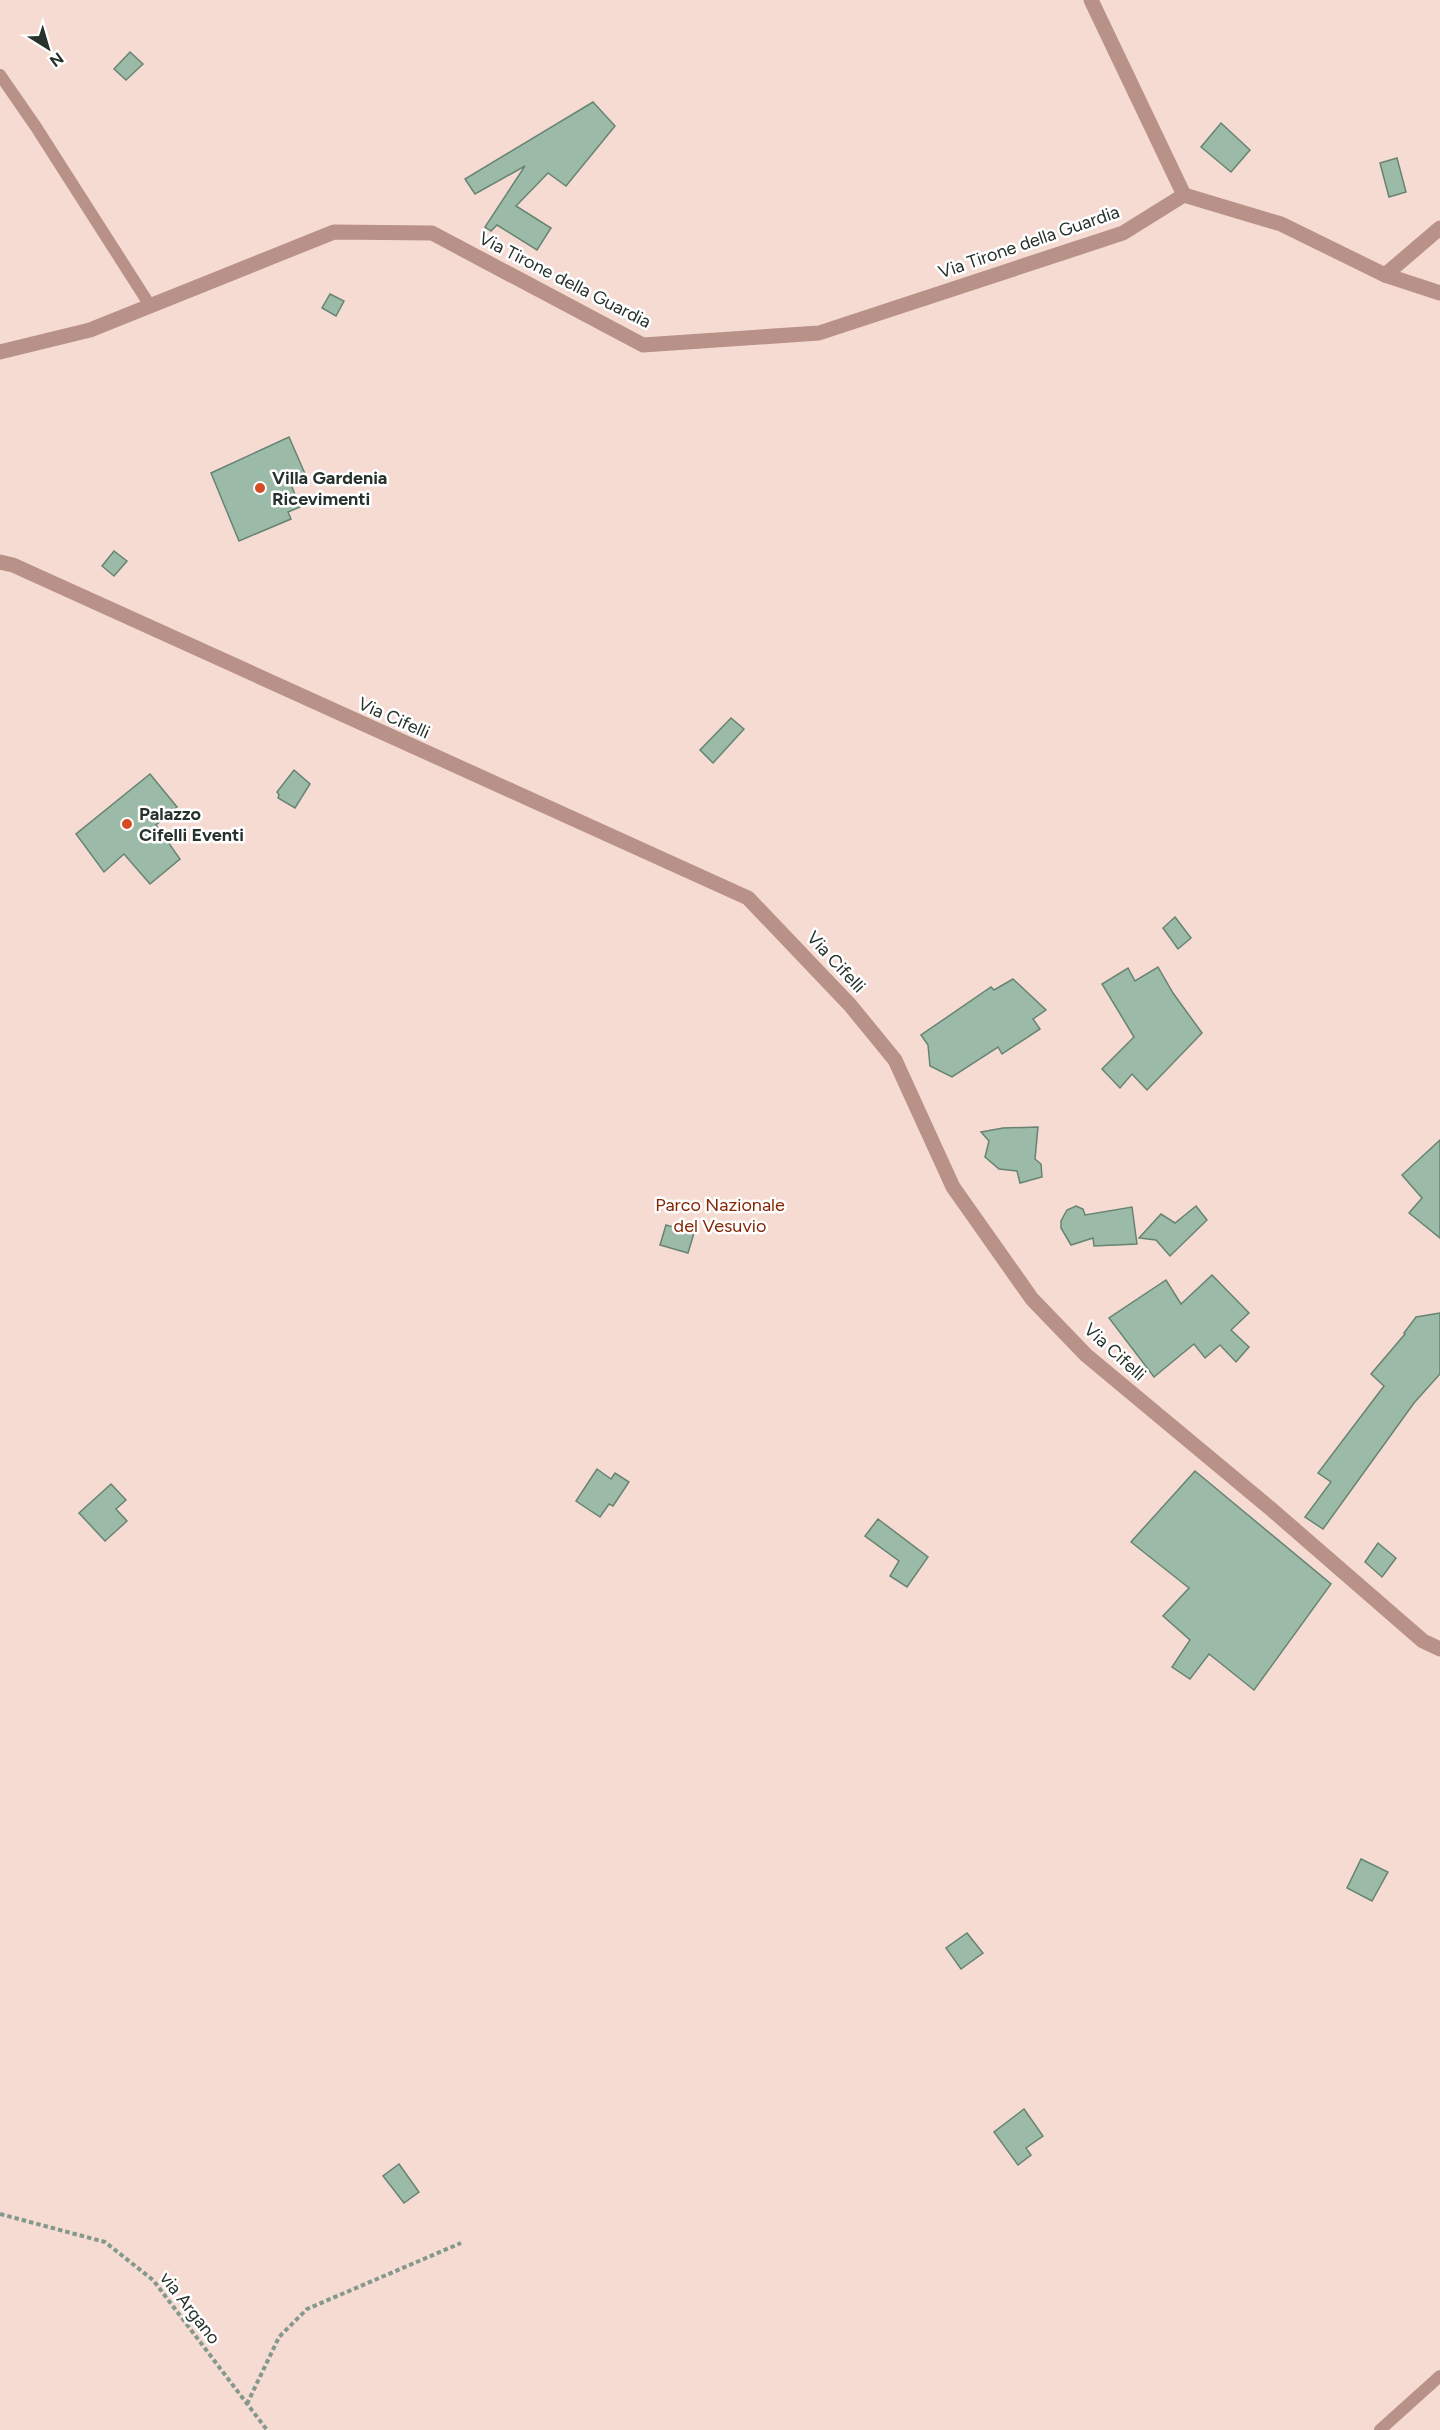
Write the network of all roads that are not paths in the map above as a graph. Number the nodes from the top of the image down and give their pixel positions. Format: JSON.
{"nodes":[{"id":1,"x":1091,"y":0,"type":"edge"},
{"id":2,"x":0,"y":75,"type":"edge"},
{"id":3,"x":1184,"y":195,"type":"junction"},
{"id":4,"x":1440,"y":228,"type":"edge"},
{"id":5,"x":1385,"y":275,"type":"junction"},
{"id":6,"x":1440,"y":293,"type":"edge"},
{"id":7,"x":151,"y":307,"type":"junction"},
{"id":8,"x":0,"y":352,"type":"edge"},
{"id":9,"x":0,"y":562,"type":"edge"},
{"id":10,"x":1440,"y":1648,"type":"edge"},
{"id":11,"x":1440,"y":2376,"type":"edge"},
{"id":12,"x":1380,"y":2430,"type":"edge"}],
"edges":[{"from":1,"to":3,"type":"street"},
{"from":2,"to":7,"type":"lane"},
{"from":3,"to":5,"type":"street"},
{"from":3,"to":7,"type":"street","name":"Via Tirone della Guardia"},
{"from":4,"to":5,"type":"street"},
{"from":5,"to":6,"type":"street"},
{"from":7,"to":8,"type":"street","name":"Via Tirone della Guardia"},
{"from":9,"to":10,"type":"street","name":"Via Cifelli"},
{"from":11,"to":12,"type":"lane"}]}
